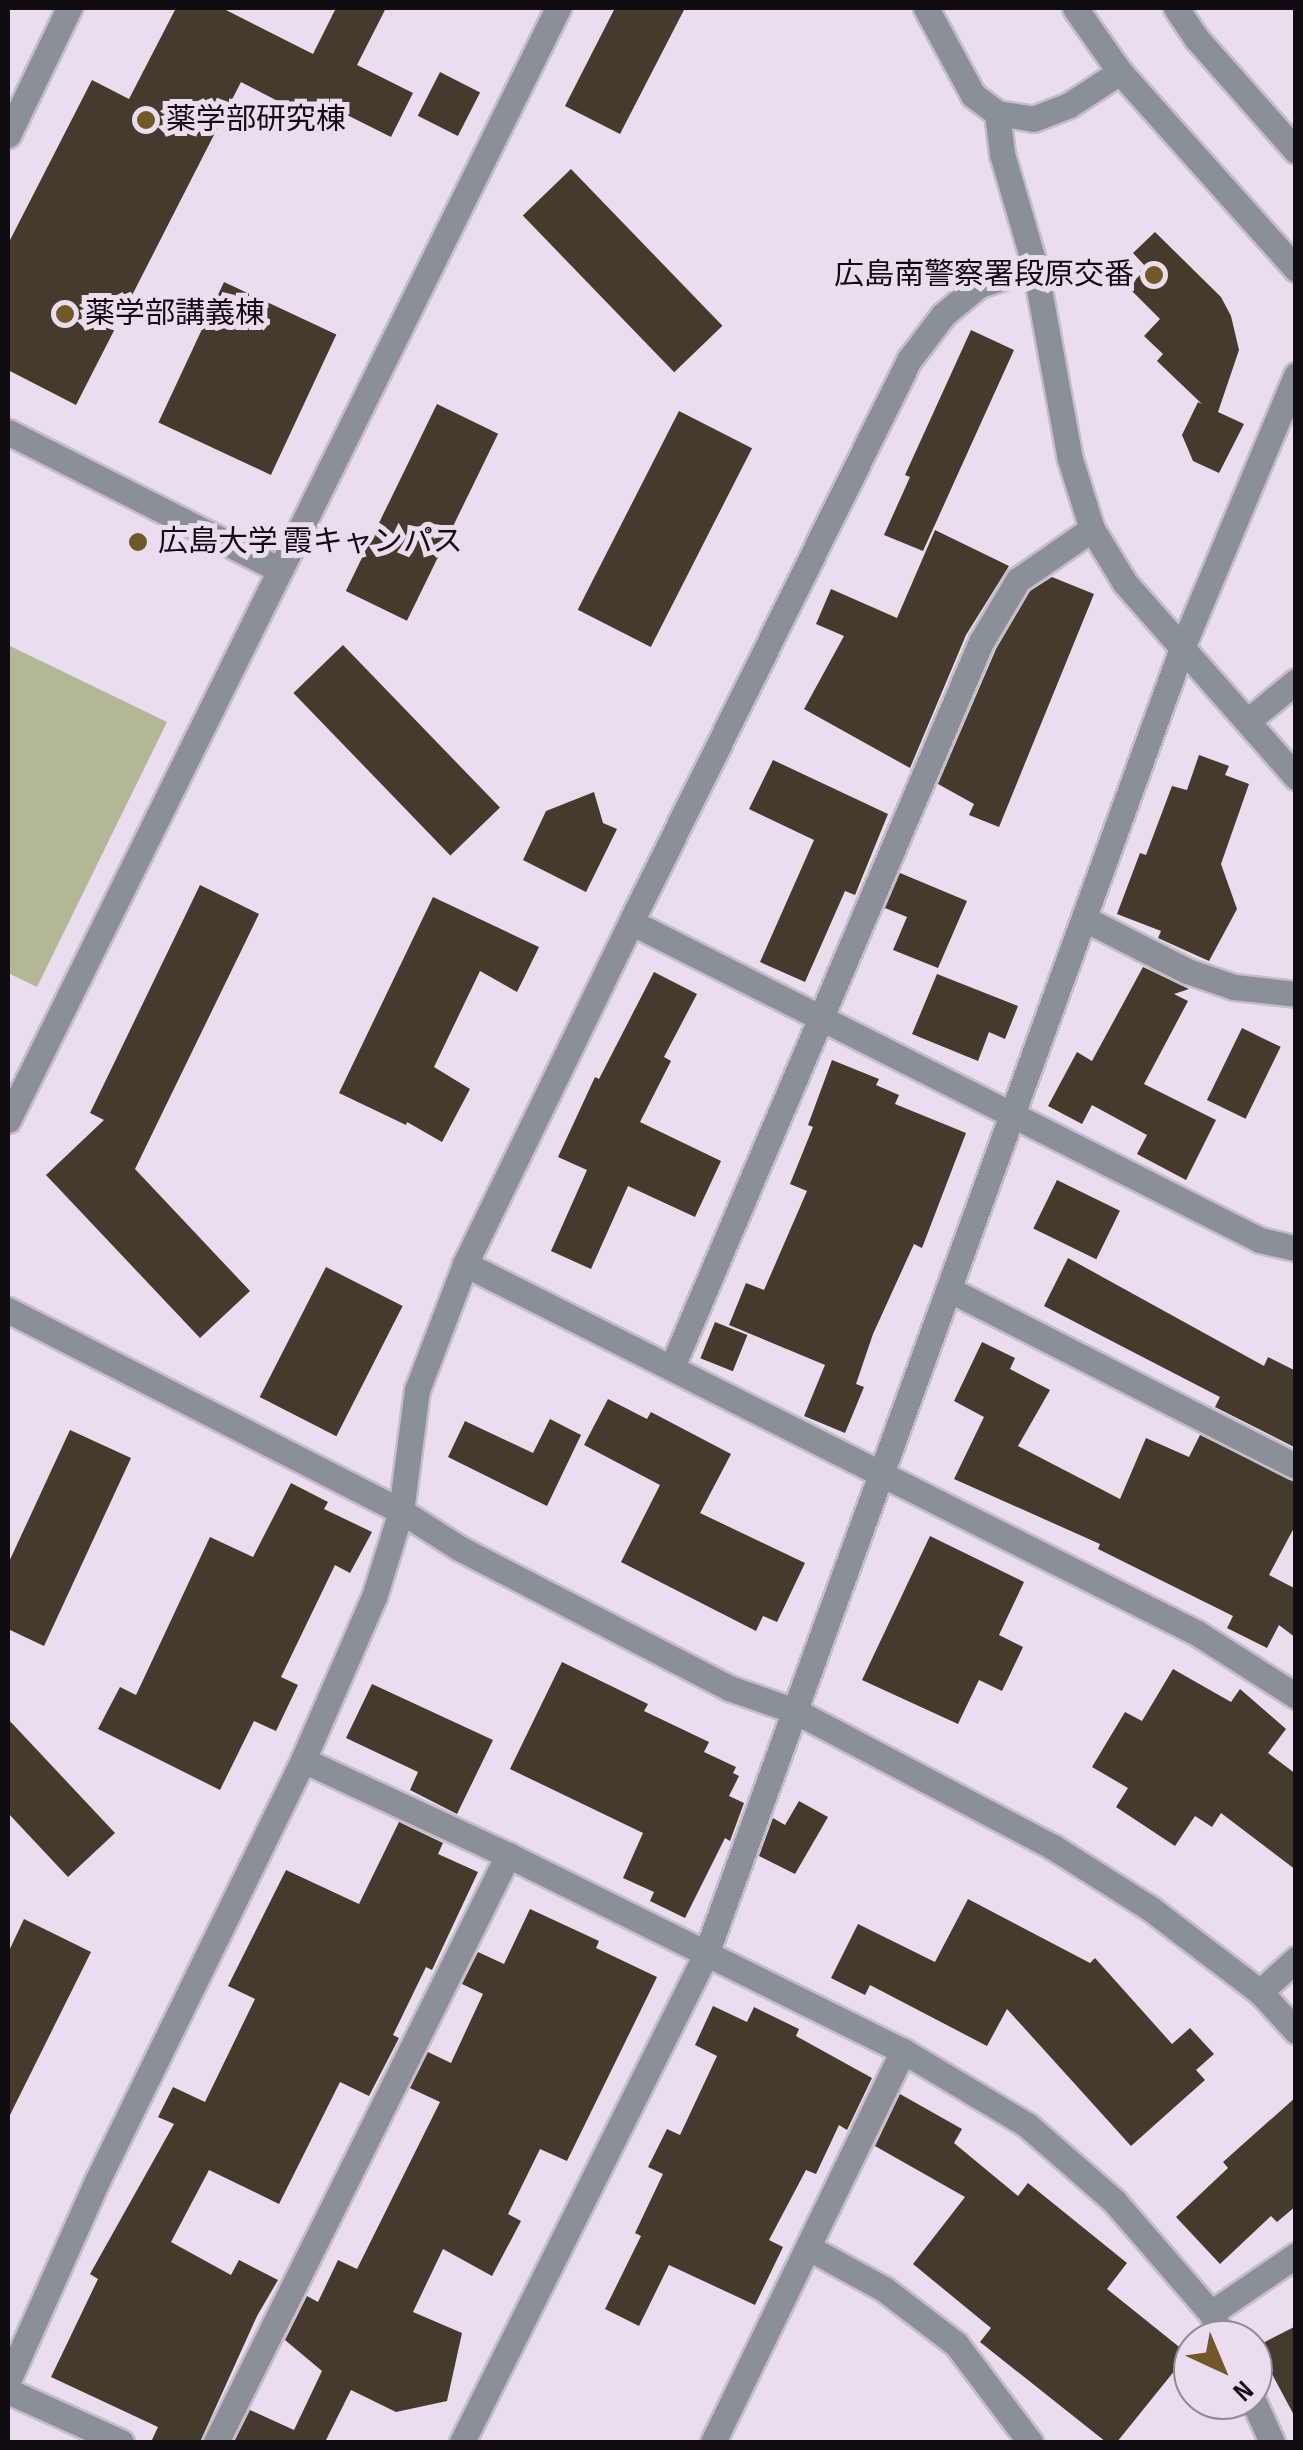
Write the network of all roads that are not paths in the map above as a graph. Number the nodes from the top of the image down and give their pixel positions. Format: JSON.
{"nodes":[{"id":1,"x":70,"y":8,"type":"edge"},
{"id":2,"x":558,"y":8,"type":"edge"},
{"id":3,"x":926,"y":8,"type":"edge"},
{"id":4,"x":1076,"y":8,"type":"edge"},
{"id":5,"x":1176,"y":8,"type":"edge"},
{"id":6,"x":1120,"y":72,"type":"junction"},
{"id":7,"x":997,"y":113,"type":"junction"},
{"id":8,"x":8,"y":135,"type":"edge"},
{"id":9,"x":1296,"y":151,"type":"edge"},
{"id":10,"x":1035,"y":268,"type":"junction"},
{"id":11,"x":1296,"y":269,"type":"edge"},
{"id":12,"x":1296,"y":375,"type":"edge"},
{"id":13,"x":8,"y":432,"type":"edge"},
{"id":14,"x":1092,"y":529,"type":"junction"},
{"id":15,"x":278,"y":568,"type":"junction"},
{"id":16,"x":1182,"y":648,"type":"junction"},
{"id":17,"x":1296,"y":681,"type":"edge"},
{"id":18,"x":1249,"y":720,"type":"junction"},
{"id":19,"x":1296,"y":777,"type":"edge"},
{"id":20,"x":1085,"y":920,"type":"junction"},
{"id":21,"x":631,"y":922,"type":"junction"},
{"id":22,"x":1296,"y":994,"type":"edge"},
{"id":23,"x":822,"y":1017,"type":"junction"},
{"id":24,"x":1015,"y":1112,"type":"junction"},
{"id":25,"x":8,"y":1120,"type":"edge"},
{"id":26,"x":1296,"y":1248,"type":"edge"},
{"id":27,"x":465,"y":1264,"type":"junction"},
{"id":28,"x":950,"y":1290,"type":"junction"},
{"id":29,"x":8,"y":1310,"type":"edge"},
{"id":30,"x":672,"y":1367,"type":"junction"},
{"id":31,"x":1296,"y":1466,"type":"edge"},
{"id":32,"x":884,"y":1473,"type":"junction"},
{"id":33,"x":400,"y":1511,"type":"junction"},
{"id":34,"x":1296,"y":1696,"type":"edge"},
{"id":35,"x":795,"y":1711,"type":"junction"},
{"id":36,"x":303,"y":1760,"type":"junction"},
{"id":37,"x":508,"y":1855,"type":"junction"},
{"id":38,"x":706,"y":1954,"type":"junction"},
{"id":39,"x":1296,"y":1958,"type":"edge"},
{"id":40,"x":1260,"y":1992,"type":"junction"},
{"id":41,"x":1296,"y":2030,"type":"edge"},
{"id":42,"x":903,"y":2051,"type":"junction"},
{"id":43,"x":809,"y":2248,"type":"junction"},
{"id":44,"x":1296,"y":2255,"type":"edge"},
{"id":45,"x":1211,"y":2313,"type":"junction"},
{"id":46,"x":1214,"y":2320,"type":"edge"},
{"id":47,"x":8,"y":2381,"type":"edge"},
{"id":48,"x":8,"y":2391,"type":"edge"},
{"id":49,"x":121,"y":2442,"type":"edge"},
{"id":50,"x":216,"y":2442,"type":"edge"},
{"id":51,"x":462,"y":2442,"type":"edge"},
{"id":52,"x":713,"y":2442,"type":"edge"},
{"id":53,"x":1030,"y":2442,"type":"edge"}],
"edges":[{"from":1,"to":8,"type":"street"},
{"from":2,"to":15,"type":"street"},
{"from":3,"to":7,"type":"street"},
{"from":4,"to":6,"type":"street"},
{"from":5,"to":9,"type":"street"},
{"from":6,"to":7,"type":"street"},
{"from":6,"to":11,"type":"street"},
{"from":7,"to":10,"type":"street"},
{"from":10,"to":14,"type":"street"},
{"from":10,"to":21,"type":"street"},
{"from":12,"to":16,"type":"street"},
{"from":13,"to":15,"type":"street"},
{"from":14,"to":16,"type":"street"},
{"from":14,"to":23,"type":"street"},
{"from":15,"to":25,"type":"street"},
{"from":16,"to":18,"type":"street"},
{"from":16,"to":20,"type":"street"},
{"from":17,"to":18,"type":"street"},
{"from":18,"to":19,"type":"street"},
{"from":20,"to":22,"type":"street"},
{"from":20,"to":24,"type":"street"},
{"from":21,"to":23,"type":"street"},
{"from":21,"to":27,"type":"street"},
{"from":23,"to":24,"type":"street"},
{"from":23,"to":30,"type":"street"},
{"from":24,"to":26,"type":"street"},
{"from":24,"to":28,"type":"street"},
{"from":27,"to":30,"type":"street"},
{"from":27,"to":33,"type":"street"},
{"from":28,"to":31,"type":"street"},
{"from":28,"to":32,"type":"street"},
{"from":29,"to":33,"type":"street"},
{"from":30,"to":32,"type":"street"},
{"from":32,"to":34,"type":"street"},
{"from":32,"to":35,"type":"street"},
{"from":33,"to":35,"type":"street"},
{"from":33,"to":36,"type":"street"},
{"from":35,"to":38,"type":"street"},
{"from":35,"to":40,"type":"street"},
{"from":36,"to":37,"type":"street"},
{"from":36,"to":47,"type":"street"},
{"from":37,"to":38,"type":"street"},
{"from":37,"to":50,"type":"street"},
{"from":38,"to":42,"type":"street"},
{"from":38,"to":51,"type":"street"},
{"from":39,"to":40,"type":"street"},
{"from":40,"to":41,"type":"street"},
{"from":42,"to":43,"type":"street"},
{"from":42,"to":45,"type":"street"},
{"from":43,"to":52,"type":"street"},
{"from":43,"to":53,"type":"street"},
{"from":44,"to":45,"type":"street"},
{"from":45,"to":46,"type":"street"},
{"from":48,"to":49,"type":"street"}]}
